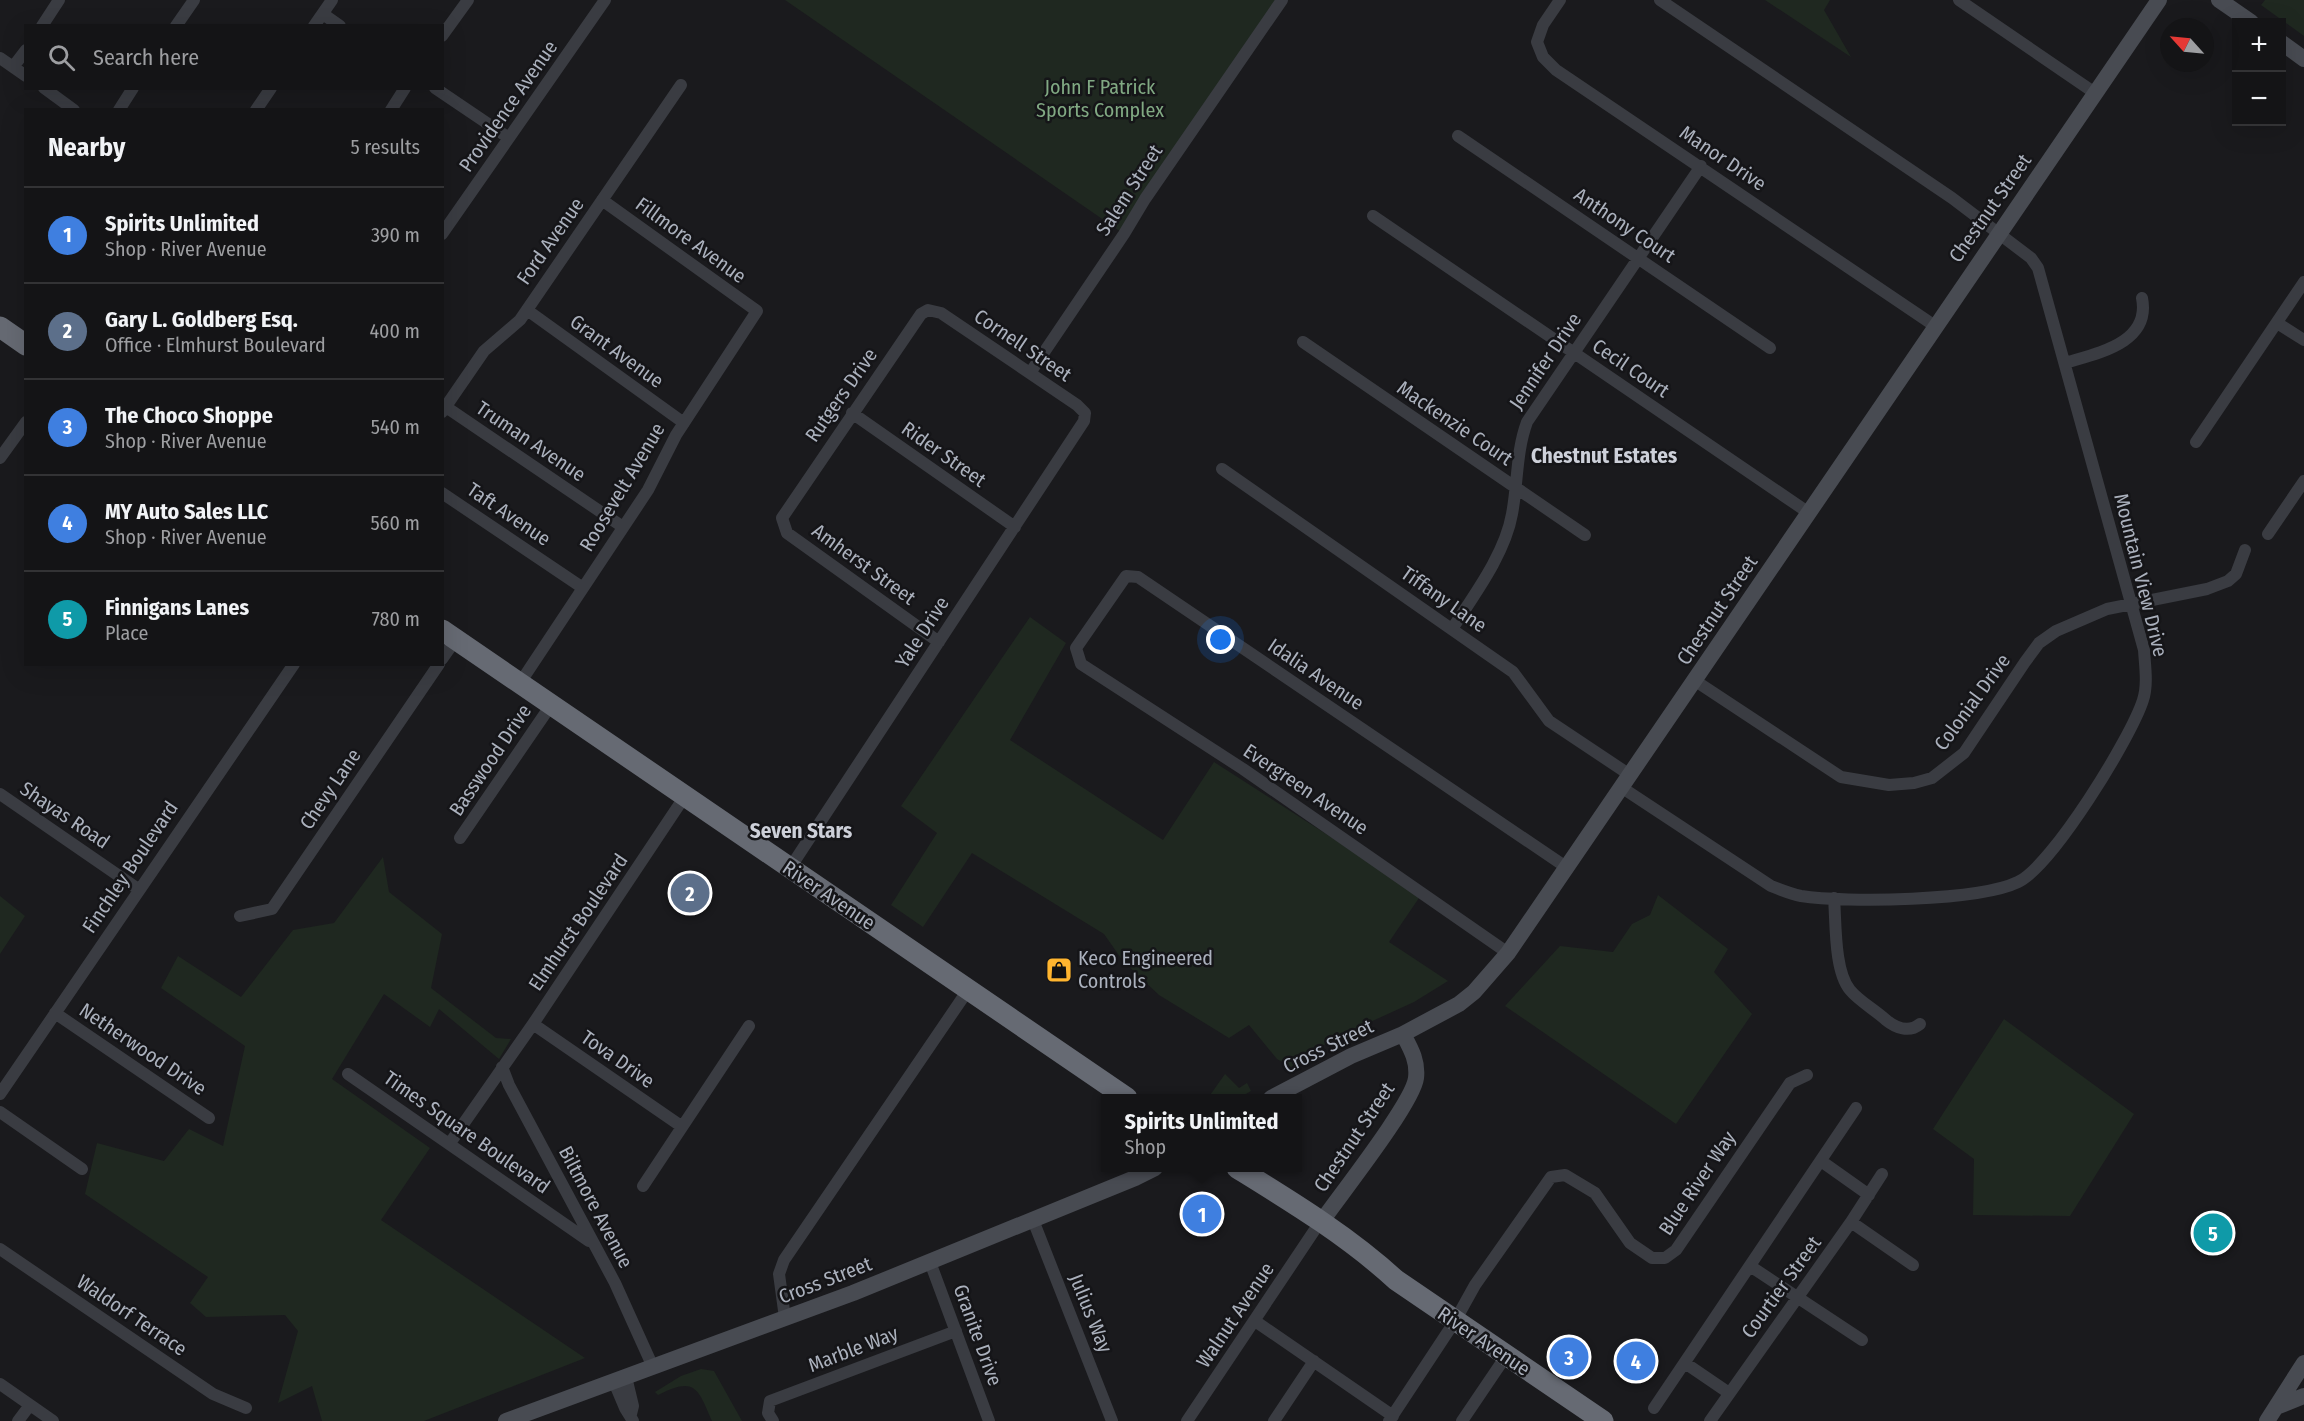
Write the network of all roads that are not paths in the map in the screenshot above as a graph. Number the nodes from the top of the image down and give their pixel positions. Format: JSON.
{"nodes":[{"id":1,"x":59,"y":0,"type":"edge"},
{"id":2,"x":194,"y":0,"type":"edge"},
{"id":3,"x":332,"y":0,"type":"edge"},
{"id":4,"x":468,"y":0,"type":"edge"},
{"id":5,"x":605,"y":0,"type":"edge"},
{"id":6,"x":1282,"y":0,"type":"edge"},
{"id":7,"x":1560,"y":0,"type":"edge"},
{"id":8,"x":1660,"y":0,"type":"edge"},
{"id":9,"x":1959,"y":0,"type":"edge"},
{"id":10,"x":2159,"y":0,"type":"edge"},
{"id":11,"x":2219,"y":0,"type":"edge"},
{"id":12,"x":323,"y":14,"type":"junction"},
{"id":13,"x":2245,"y":18,"type":"edge"},
{"id":14,"x":43,"y":24,"type":"edge"},
{"id":15,"x":177,"y":24,"type":"edge"},
{"id":16,"x":316,"y":24,"type":"edge"},
{"id":17,"x":337,"y":24,"type":"edge"},
{"id":18,"x":444,"y":33,"type":"edge"},
{"id":19,"x":2286,"y":46,"type":"edge"},
{"id":20,"x":24,"y":53,"type":"edge"},
{"id":21,"x":0,"y":58,"type":"edge"},
{"id":22,"x":2304,"y":59,"type":"edge"},
{"id":23,"x":13,"y":67,"type":"junction"},
{"id":24,"x":24,"y":75,"type":"edge"},
{"id":25,"x":681,"y":85,"type":"dead end"},
{"id":26,"x":47,"y":90,"type":"edge"},
{"id":27,"x":132,"y":90,"type":"edge"},
{"id":28,"x":270,"y":90,"type":"edge"},
{"id":29,"x":404,"y":90,"type":"edge"},
{"id":30,"x":438,"y":90,"type":"edge"},
{"id":31,"x":2095,"y":93,"type":"junction"},
{"id":32,"x":71,"y":108,"type":"edge"},
{"id":33,"x":120,"y":108,"type":"edge"},
{"id":34,"x":257,"y":108,"type":"edge"},
{"id":35,"x":392,"y":108,"type":"edge"},
{"id":36,"x":1458,"y":136,"type":"dead end"},
{"id":37,"x":509,"y":138,"type":"junction"},
{"id":38,"x":1701,"y":166,"type":"junction"},
{"id":39,"x":602,"y":200,"type":"junction"},
{"id":40,"x":1373,"y":216,"type":"dead end"},
{"id":41,"x":444,"y":231,"type":"edge"},
{"id":42,"x":1999,"y":232,"type":"junction"},
{"id":43,"x":1638,"y":258,"type":"junction"},
{"id":44,"x":2304,"y":282,"type":"edge"},
{"id":45,"x":2142,"y":298,"type":"dead end"},
{"id":46,"x":526,"y":310,"type":"junction"},
{"id":47,"x":933,"y":310,"type":"joint"},
{"id":48,"x":757,"y":311,"type":"joint"},
{"id":49,"x":2277,"y":323,"type":"junction"},
{"id":50,"x":1935,"y":326,"type":"junction"},
{"id":51,"x":0,"y":327,"type":"edge"},
{"id":52,"x":2304,"y":340,"type":"edge"},
{"id":53,"x":1304,"y":342,"type":"dead end"},
{"id":54,"x":24,"y":344,"type":"edge"},
{"id":55,"x":1770,"y":348,"type":"dead end"},
{"id":56,"x":1574,"y":352,"type":"junction"},
{"id":57,"x":2065,"y":363,"type":"junction"},
{"id":58,"x":1030,"y":373,"type":"junction"},
{"id":59,"x":444,"y":409,"type":"edge"},
{"id":60,"x":852,"y":413,"type":"junction"},
{"id":61,"x":1084,"y":417,"type":"joint"},
{"id":62,"x":684,"y":423,"type":"junction"},
{"id":63,"x":24,"y":425,"type":"edge"},
{"id":64,"x":2196,"y":442,"type":"dead end"},
{"id":65,"x":0,"y":457,"type":"edge"},
{"id":66,"x":1222,"y":469,"type":"dead end"},
{"id":67,"x":2304,"y":481,"type":"edge"},
{"id":68,"x":1515,"y":487,"type":"junction"},
{"id":69,"x":444,"y":494,"type":"edge"},
{"id":70,"x":785,"y":510,"type":"joint"},
{"id":71,"x":1809,"y":513,"type":"junction"},
{"id":72,"x":623,"y":527,"type":"junction"},
{"id":73,"x":1015,"y":527,"type":"junction"},
{"id":74,"x":2268,"y":534,"type":"dead end"},
{"id":75,"x":1585,"y":535,"type":"dead end"},
{"id":76,"x":2245,"y":550,"type":"dead end"},
{"id":77,"x":583,"y":588,"type":"junction"},
{"id":78,"x":2132,"y":604,"type":"junction"},
{"id":79,"x":1452,"y":629,"type":"junction"},
{"id":80,"x":449,"y":635,"type":"edge"},
{"id":81,"x":939,"y":642,"type":"junction"},
{"id":82,"x":444,"y":652,"type":"edge"},
{"id":83,"x":1080,"y":661,"type":"joint"},
{"id":84,"x":293,"y":666,"type":"edge"},
{"id":85,"x":438,"y":666,"type":"edge"},
{"id":86,"x":1694,"y":680,"type":"junction"},
{"id":87,"x":520,"y":683,"type":"junction"},
{"id":88,"x":551,"y":705,"type":"junction"},
{"id":89,"x":1625,"y":781,"type":"junction"},
{"id":90,"x":0,"y":794,"type":"edge"},
{"id":91,"x":685,"y":796,"type":"junction"},
{"id":92,"x":460,"y":838,"type":"dead end"},
{"id":93,"x":1566,"y":867,"type":"junction"},
{"id":94,"x":790,"y":868,"type":"junction"},
{"id":95,"x":138,"y":889,"type":"junction"},
{"id":96,"x":1834,"y":898,"type":"junction"},
{"id":97,"x":240,"y":916,"type":"dead end"},
{"id":98,"x":1508,"y":953,"type":"junction"},
{"id":99,"x":968,"y":990,"type":"junction"},
{"id":100,"x":55,"y":1013,"type":"junction"},
{"id":101,"x":533,"y":1024,"type":"junction"},
{"id":102,"x":1920,"y":1024,"type":"dead end"},
{"id":103,"x":749,"y":1026,"type":"dead end"},
{"id":104,"x":1403,"y":1034,"type":"junction"},
{"id":105,"x":502,"y":1067,"type":"junction"},
{"id":106,"x":348,"y":1074,"type":"dead end"},
{"id":107,"x":1807,"y":1075,"type":"dead end"},
{"id":108,"x":0,"y":1094,"type":"edge"},
{"id":109,"x":1121,"y":1094,"type":"edge"},
{"id":110,"x":1279,"y":1094,"type":"edge"},
{"id":111,"x":1856,"y":1108,"type":"dead end"},
{"id":112,"x":0,"y":1112,"type":"edge"},
{"id":113,"x":209,"y":1118,"type":"dead end"},
{"id":114,"x":681,"y":1126,"type":"junction"},
{"id":115,"x":450,"y":1143,"type":"junction"},
{"id":116,"x":1821,"y":1161,"type":"junction"},
{"id":117,"x":82,"y":1168,"type":"dead end"},
{"id":118,"x":1143,"y":1172,"type":"edge"},
{"id":119,"x":1229,"y":1172,"type":"edge"},
{"id":120,"x":1244,"y":1172,"type":"edge"},
{"id":121,"x":1882,"y":1174,"type":"dead end"},
{"id":122,"x":643,"y":1186,"type":"dead end"},
{"id":123,"x":1869,"y":1195,"type":"junction"},
{"id":124,"x":1033,"y":1220,"type":"junction"},
{"id":125,"x":1851,"y":1222,"type":"junction"},
{"id":126,"x":1318,"y":1226,"type":"junction"},
{"id":127,"x":592,"y":1244,"type":"junction"},
{"id":128,"x":0,"y":1249,"type":"edge"},
{"id":129,"x":930,"y":1262,"type":"junction"},
{"id":130,"x":1913,"y":1265,"type":"dead end"},
{"id":131,"x":1750,"y":1266,"type":"junction"},
{"id":132,"x":1798,"y":1296,"type":"junction"},
{"id":133,"x":785,"y":1318,"type":"junction"},
{"id":134,"x":1255,"y":1321,"type":"junction"},
{"id":135,"x":1455,"y":1321,"type":"junction"},
{"id":136,"x":956,"y":1331,"type":"junction"},
{"id":137,"x":1862,"y":1340,"type":"dead end"},
{"id":138,"x":1506,"y":1356,"type":"junction"},
{"id":139,"x":1314,"y":1361,"type":"junction"},
{"id":140,"x":1685,"y":1363,"type":"junction"},
{"id":141,"x":2304,"y":1363,"type":"edge"},
{"id":142,"x":653,"y":1367,"type":"junction"},
{"id":143,"x":620,"y":1380,"type":"junction"},
{"id":144,"x":0,"y":1384,"type":"edge"},
{"id":145,"x":1729,"y":1393,"type":"junction"},
{"id":146,"x":2304,"y":1396,"type":"edge"},
{"id":147,"x":30,"y":1405,"type":"junction"},
{"id":148,"x":246,"y":1408,"type":"dead end"},
{"id":149,"x":1654,"y":1408,"type":"dead end"},
{"id":150,"x":2272,"y":1414,"type":"edge"},
{"id":151,"x":632,"y":1418,"type":"edge"},
{"id":152,"x":1391,"y":1418,"type":"edge"},
{"id":153,"x":18,"y":1421,"type":"edge"},
{"id":154,"x":53,"y":1421,"type":"edge"},
{"id":155,"x":506,"y":1421,"type":"edge"},
{"id":156,"x":773,"y":1421,"type":"edge"},
{"id":157,"x":989,"y":1421,"type":"edge"},
{"id":158,"x":1112,"y":1421,"type":"edge"},
{"id":159,"x":1187,"y":1421,"type":"edge"},
{"id":160,"x":1274,"y":1421,"type":"edge"},
{"id":161,"x":1462,"y":1421,"type":"edge"},
{"id":162,"x":1603,"y":1421,"type":"edge"},
{"id":163,"x":1710,"y":1421,"type":"edge"}],
"edges":[{"from":1,"to":14,"type":"street"},
{"from":2,"to":15,"type":"street"},
{"from":3,"to":12,"type":"street"},
{"from":4,"to":18,"type":"street"},
{"from":5,"to":37,"type":"street","name":"Providence Avenue"},
{"from":6,"to":58,"type":"street","name":"Salem Street"},
{"from":7,"to":38,"type":"street","name":"Manor Drive"},
{"from":8,"to":42,"type":"street"},
{"from":9,"to":31,"type":"street"},
{"from":10,"to":31,"type":"street","name":"Chestnut Street"},
{"from":11,"to":13,"type":"street"},
{"from":12,"to":16,"type":"street"},
{"from":12,"to":17,"type":"street"},
{"from":19,"to":22,"type":"street"},
{"from":20,"to":23,"type":"street"},
{"from":21,"to":23,"type":"street"},
{"from":23,"to":24,"type":"street"},
{"from":25,"to":39,"type":"street","name":"Ford Avenue"},
{"from":26,"to":32,"type":"street"},
{"from":27,"to":33,"type":"street"},
{"from":28,"to":34,"type":"street"},
{"from":29,"to":35,"type":"street"},
{"from":30,"to":37,"type":"street"},
{"from":31,"to":42,"type":"street","name":"Chestnut Street"},
{"from":36,"to":43,"type":"street","name":"Anthony Court"},
{"from":37,"to":41,"type":"street","name":"Providence Avenue"},
{"from":38,"to":43,"type":"street","name":"Jennifer Drive"},
{"from":38,"to":50,"type":"street","name":"Manor Drive"},
{"from":39,"to":46,"type":"street","name":"Ford Avenue"},
{"from":39,"to":48,"type":"street","name":"Fillmore Avenue"},
{"from":40,"to":56,"type":"street","name":"Cecil Court"},
{"from":42,"to":50,"type":"street","name":"Chestnut Street"},
{"from":42,"to":57,"type":"street","name":"Mountain View Drive"},
{"from":43,"to":55,"type":"street","name":"Anthony Court"},
{"from":43,"to":56,"type":"street","name":"Jennifer Drive"},
{"from":44,"to":49,"type":"street"},
{"from":45,"to":57,"type":"street"},
{"from":46,"to":59,"type":"street","name":"Ford Avenue"},
{"from":46,"to":62,"type":"street","name":"Grant Avenue"},
{"from":47,"to":58,"type":"street","name":"Cornell Street"},
{"from":47,"to":60,"type":"street","name":"Rutgers Drive"},
{"from":48,"to":62,"type":"street","name":"Roosevelt Avenue"},
{"from":49,"to":52,"type":"street"},
{"from":49,"to":64,"type":"street"},
{"from":50,"to":71,"type":"street","name":"Chestnut Street"},
{"from":51,"to":54,"type":"highway"},
{"from":53,"to":68,"type":"street","name":"Mackenzie Court"},
{"from":56,"to":68,"type":"street","name":"Jennifer Drive"},
{"from":56,"to":71,"type":"street","name":"Cecil Court"},
{"from":57,"to":78,"type":"street","name":"Mountain View Drive"},
{"from":58,"to":61,"type":"street","name":"Cornell Street"},
{"from":59,"to":72,"type":"street","name":"Truman Avenue"},
{"from":60,"to":70,"type":"street","name":"Rutgers Drive"},
{"from":60,"to":73,"type":"street","name":"Rider Street"},
{"from":61,"to":73,"type":"street","name":"Yale Drive"},
{"from":62,"to":72,"type":"street","name":"Roosevelt Avenue"},
{"from":63,"to":65,"type":"street"},
{"from":66,"to":79,"type":"street","name":"Tiffany Lane"},
{"from":67,"to":74,"type":"street"},
{"from":68,"to":75,"type":"street","name":"Mackenzie Court"},
{"from":68,"to":79,"type":"street","name":"Jennifer Drive"},
{"from":69,"to":77,"type":"street","name":"Taft Avenue"},
{"from":70,"to":81,"type":"street","name":"Amherst Street"},
{"from":71,"to":86,"type":"street","name":"Chestnut Street"},
{"from":72,"to":77,"type":"street","name":"Roosevelt Avenue"},
{"from":73,"to":81,"type":"street","name":"Yale Drive"},
{"from":76,"to":78,"type":"street","name":"Colonial Drive"},
{"from":77,"to":87,"type":"street","name":"Roosevelt Avenue"},
{"from":78,"to":86,"type":"street","name":"Colonial Drive"},
{"from":78,"to":96,"type":"street","name":"Mountain View Drive"},
{"from":79,"to":89,"type":"street","name":"Tiffany Lane"},
{"from":80,"to":82,"type":"street"},
{"from":80,"to":87,"type":"highway","name":"River Avenue"},
{"from":81,"to":94,"type":"street","name":"Yale Drive"},
{"from":83,"to":93,"type":"street","name":"Idalia Avenue"},
{"from":83,"to":98,"type":"street","name":"Evergreen Avenue"},
{"from":84,"to":95,"type":"street","name":"Finchley Boulevard"},
{"from":85,"to":97,"type":"street","name":"Chevy Lane"},
{"from":86,"to":89,"type":"street","name":"Chestnut Street"},
{"from":87,"to":88,"type":"highway","name":"River Avenue"},
{"from":88,"to":91,"type":"highway","name":"River Avenue"},
{"from":88,"to":92,"type":"street","name":"Basswood Drive"},
{"from":89,"to":93,"type":"street","name":"Chestnut Street"},
{"from":89,"to":96,"type":"street","name":"Mountain View Drive"},
{"from":90,"to":95,"type":"street","name":"Shayas Road"},
{"from":91,"to":94,"type":"highway","name":"River Avenue"},
{"from":91,"to":101,"type":"street","name":"Elmhurst Boulevard"},
{"from":93,"to":98,"type":"street","name":"Chestnut Street"},
{"from":94,"to":99,"type":"highway","name":"River Avenue"},
{"from":95,"to":100,"type":"street","name":"Finchley Boulevard"},
{"from":96,"to":102,"type":"street"},
{"from":98,"to":104,"type":"street","name":"Chestnut Street"},
{"from":99,"to":109,"type":"highway","name":"River Avenue"},
{"from":99,"to":133,"type":"street"},
{"from":100,"to":108,"type":"street","name":"Finchley Boulevard"},
{"from":100,"to":113,"type":"street","name":"Netherwood Drive"},
{"from":101,"to":105,"type":"street","name":"Elmhurst Boulevard"},
{"from":101,"to":114,"type":"street","name":"Tova Drive"},
{"from":103,"to":114,"type":"street"},
{"from":104,"to":110,"type":"street","name":"Cross Street"},
{"from":104,"to":126,"type":"street","name":"Chestnut Street"},
{"from":105,"to":115,"type":"street","name":"Elmhurst Boulevard"},
{"from":105,"to":127,"type":"street","name":"Biltmore Avenue"},
{"from":106,"to":115,"type":"street","name":"Times Square Boulevard"},
{"from":107,"to":135,"type":"street","name":"Blue River Way"},
{"from":111,"to":116,"type":"street"},
{"from":112,"to":117,"type":"street"},
{"from":114,"to":122,"type":"street"},
{"from":115,"to":127,"type":"street","name":"Times Square Boulevard"},
{"from":116,"to":123,"type":"street"},
{"from":116,"to":131,"type":"street"},
{"from":118,"to":124,"type":"street","name":"Cross Street"},
{"from":119,"to":126,"type":"highway","name":"River Avenue"},
{"from":120,"to":126,"type":"highway","name":"River Avenue"},
{"from":121,"to":123,"type":"street","name":"Courtier Street"},
{"from":123,"to":125,"type":"street","name":"Courtier Street"},
{"from":124,"to":129,"type":"street","name":"Cross Street"},
{"from":124,"to":158,"type":"street","name":"Julius Way"},
{"from":125,"to":130,"type":"street"},
{"from":125,"to":132,"type":"street","name":"Courtier Street"},
{"from":126,"to":134,"type":"street","name":"Walnut Avenue"},
{"from":126,"to":135,"type":"highway","name":"River Avenue"},
{"from":127,"to":142,"type":"street","name":"Biltmore Avenue"},
{"from":128,"to":148,"type":"street","name":"Waldorf Terrace"},
{"from":129,"to":133,"type":"street","name":"Cross Street"},
{"from":129,"to":136,"type":"street","name":"Granite Drive"},
{"from":131,"to":132,"type":"street"},
{"from":131,"to":140,"type":"street"},
{"from":132,"to":137,"type":"street"},
{"from":132,"to":145,"type":"street","name":"Courtier Street"},
{"from":133,"to":142,"type":"street","name":"Cross Street"},
{"from":134,"to":139,"type":"street"},
{"from":134,"to":159,"type":"street","name":"Walnut Avenue"},
{"from":135,"to":138,"type":"highway","name":"River Avenue"},
{"from":135,"to":152,"type":"street"},
{"from":136,"to":156,"type":"street","name":"Marble Way"},
{"from":136,"to":157,"type":"street","name":"Granite Drive"},
{"from":138,"to":161,"type":"street"},
{"from":138,"to":162,"type":"highway","name":"River Avenue"},
{"from":139,"to":152,"type":"street"},
{"from":139,"to":160,"type":"street"},
{"from":140,"to":145,"type":"street"},
{"from":140,"to":149,"type":"street"},
{"from":141,"to":150,"type":"street"},
{"from":142,"to":143,"type":"street","name":"Cross Street"},
{"from":143,"to":151,"type":"street"},
{"from":143,"to":155,"type":"street","name":"Cross Street"},
{"from":144,"to":147,"type":"street"},
{"from":145,"to":163,"type":"street","name":"Courtier Street"},
{"from":146,"to":150,"type":"street"},
{"from":147,"to":153,"type":"street"},
{"from":147,"to":154,"type":"street"}]}
